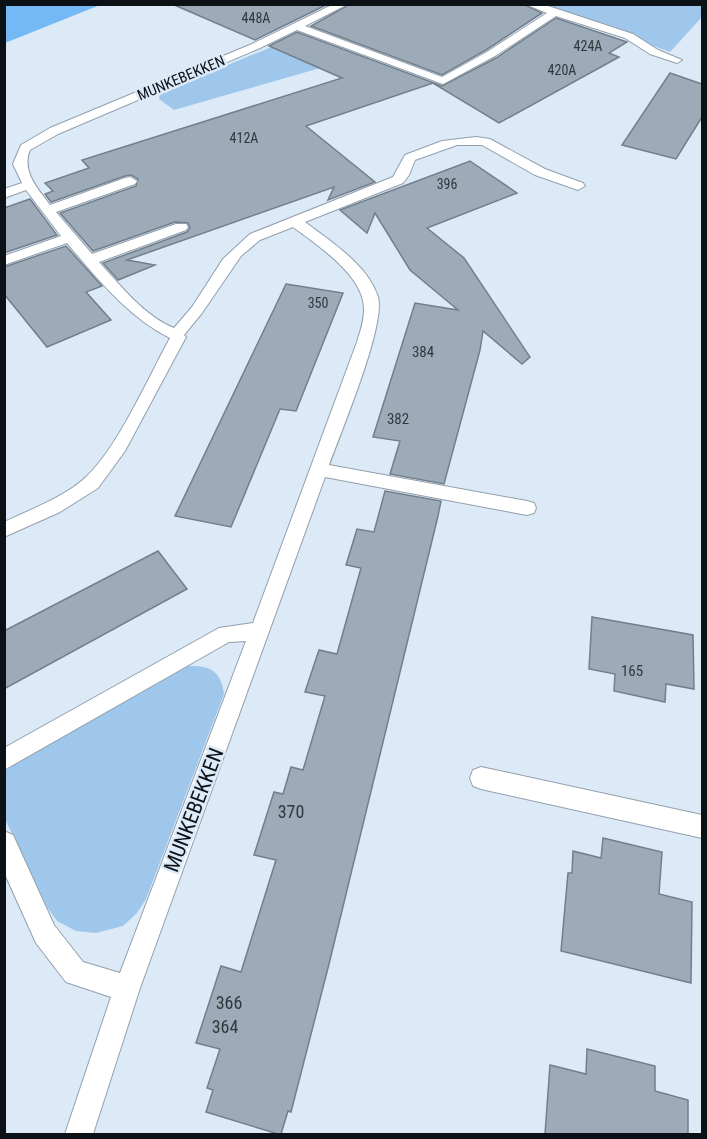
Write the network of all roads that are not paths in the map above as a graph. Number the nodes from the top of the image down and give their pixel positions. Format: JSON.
{"nodes":[{"id":1,"x":343,"y":4,"type":"edge"},
{"id":2,"x":530,"y":4,"type":"edge"},
{"id":3,"x":553,"y":12,"type":"junction"},
{"id":4,"x":298,"y":27,"type":"junction"},
{"id":5,"x":677,"y":60,"type":"dead end"},
{"id":6,"x":22,"y":154,"type":"junction"},
{"id":7,"x":4,"y":155,"type":"edge"},
{"id":8,"x":130,"y":181,"type":"dead end"},
{"id":9,"x":29,"y":185,"type":"junction"},
{"id":10,"x":578,"y":186,"type":"dead end"},
{"id":11,"x":4,"y":194,"type":"edge"},
{"id":12,"x":47,"y":211,"type":"junction"},
{"id":13,"x":296,"y":222,"type":"junction"},
{"id":14,"x":181,"y":227,"type":"dead end"},
{"id":15,"x":71,"y":237,"type":"junction"},
{"id":16,"x":90,"y":260,"type":"junction"},
{"id":17,"x":4,"y":261,"type":"edge"},
{"id":18,"x":176,"y":334,"type":"junction"},
{"id":19,"x":317,"y":469,"type":"junction"},
{"id":20,"x":527,"y":508,"type":"dead end"},
{"id":21,"x":4,"y":530,"type":"edge"},
{"id":22,"x":259,"y":631,"type":"junction"},
{"id":23,"x":4,"y":760,"type":"edge"},
{"id":24,"x":481,"y":778,"type":"dead end"},
{"id":25,"x":702,"y":827,"type":"edge"},
{"id":26,"x":4,"y":843,"type":"edge"},
{"id":27,"x":128,"y":988,"type":"junction"},
{"id":28,"x":79,"y":1134,"type":"edge"}],
"edges":[{"from":1,"to":4,"type":"lane","name":"MUNKEBEKKEN"},
{"from":2,"to":3,"type":"lane"},
{"from":3,"to":4,"type":"lane"},
{"from":3,"to":5,"type":"lane"},
{"from":4,"to":6,"type":"lane","name":"MUNKEBEKKEN"},
{"from":6,"to":7,"type":"lane"},
{"from":6,"to":9,"type":"lane"},
{"from":8,"to":12,"type":"lane"},
{"from":9,"to":11,"type":"lane"},
{"from":9,"to":12,"type":"lane"},
{"from":10,"to":13,"type":"lane"},
{"from":12,"to":15,"type":"lane"},
{"from":13,"to":18,"type":"lane"},
{"from":13,"to":19,"type":"lane","name":"MUNKEBEKKEN"},
{"from":14,"to":16,"type":"lane"},
{"from":15,"to":16,"type":"lane"},
{"from":15,"to":17,"type":"lane"},
{"from":16,"to":18,"type":"lane"},
{"from":18,"to":21,"type":"lane"},
{"from":19,"to":20,"type":"lane"},
{"from":19,"to":22,"type":"lane","name":"MUNKEBEKKEN"},
{"from":22,"to":23,"type":"lane"},
{"from":22,"to":27,"type":"lane","name":"MUNKEBEKKEN"},
{"from":24,"to":25,"type":"lane"},
{"from":26,"to":27,"type":"lane"},
{"from":27,"to":28,"type":"lane","name":"MUNKEBEKKEN"}]}
